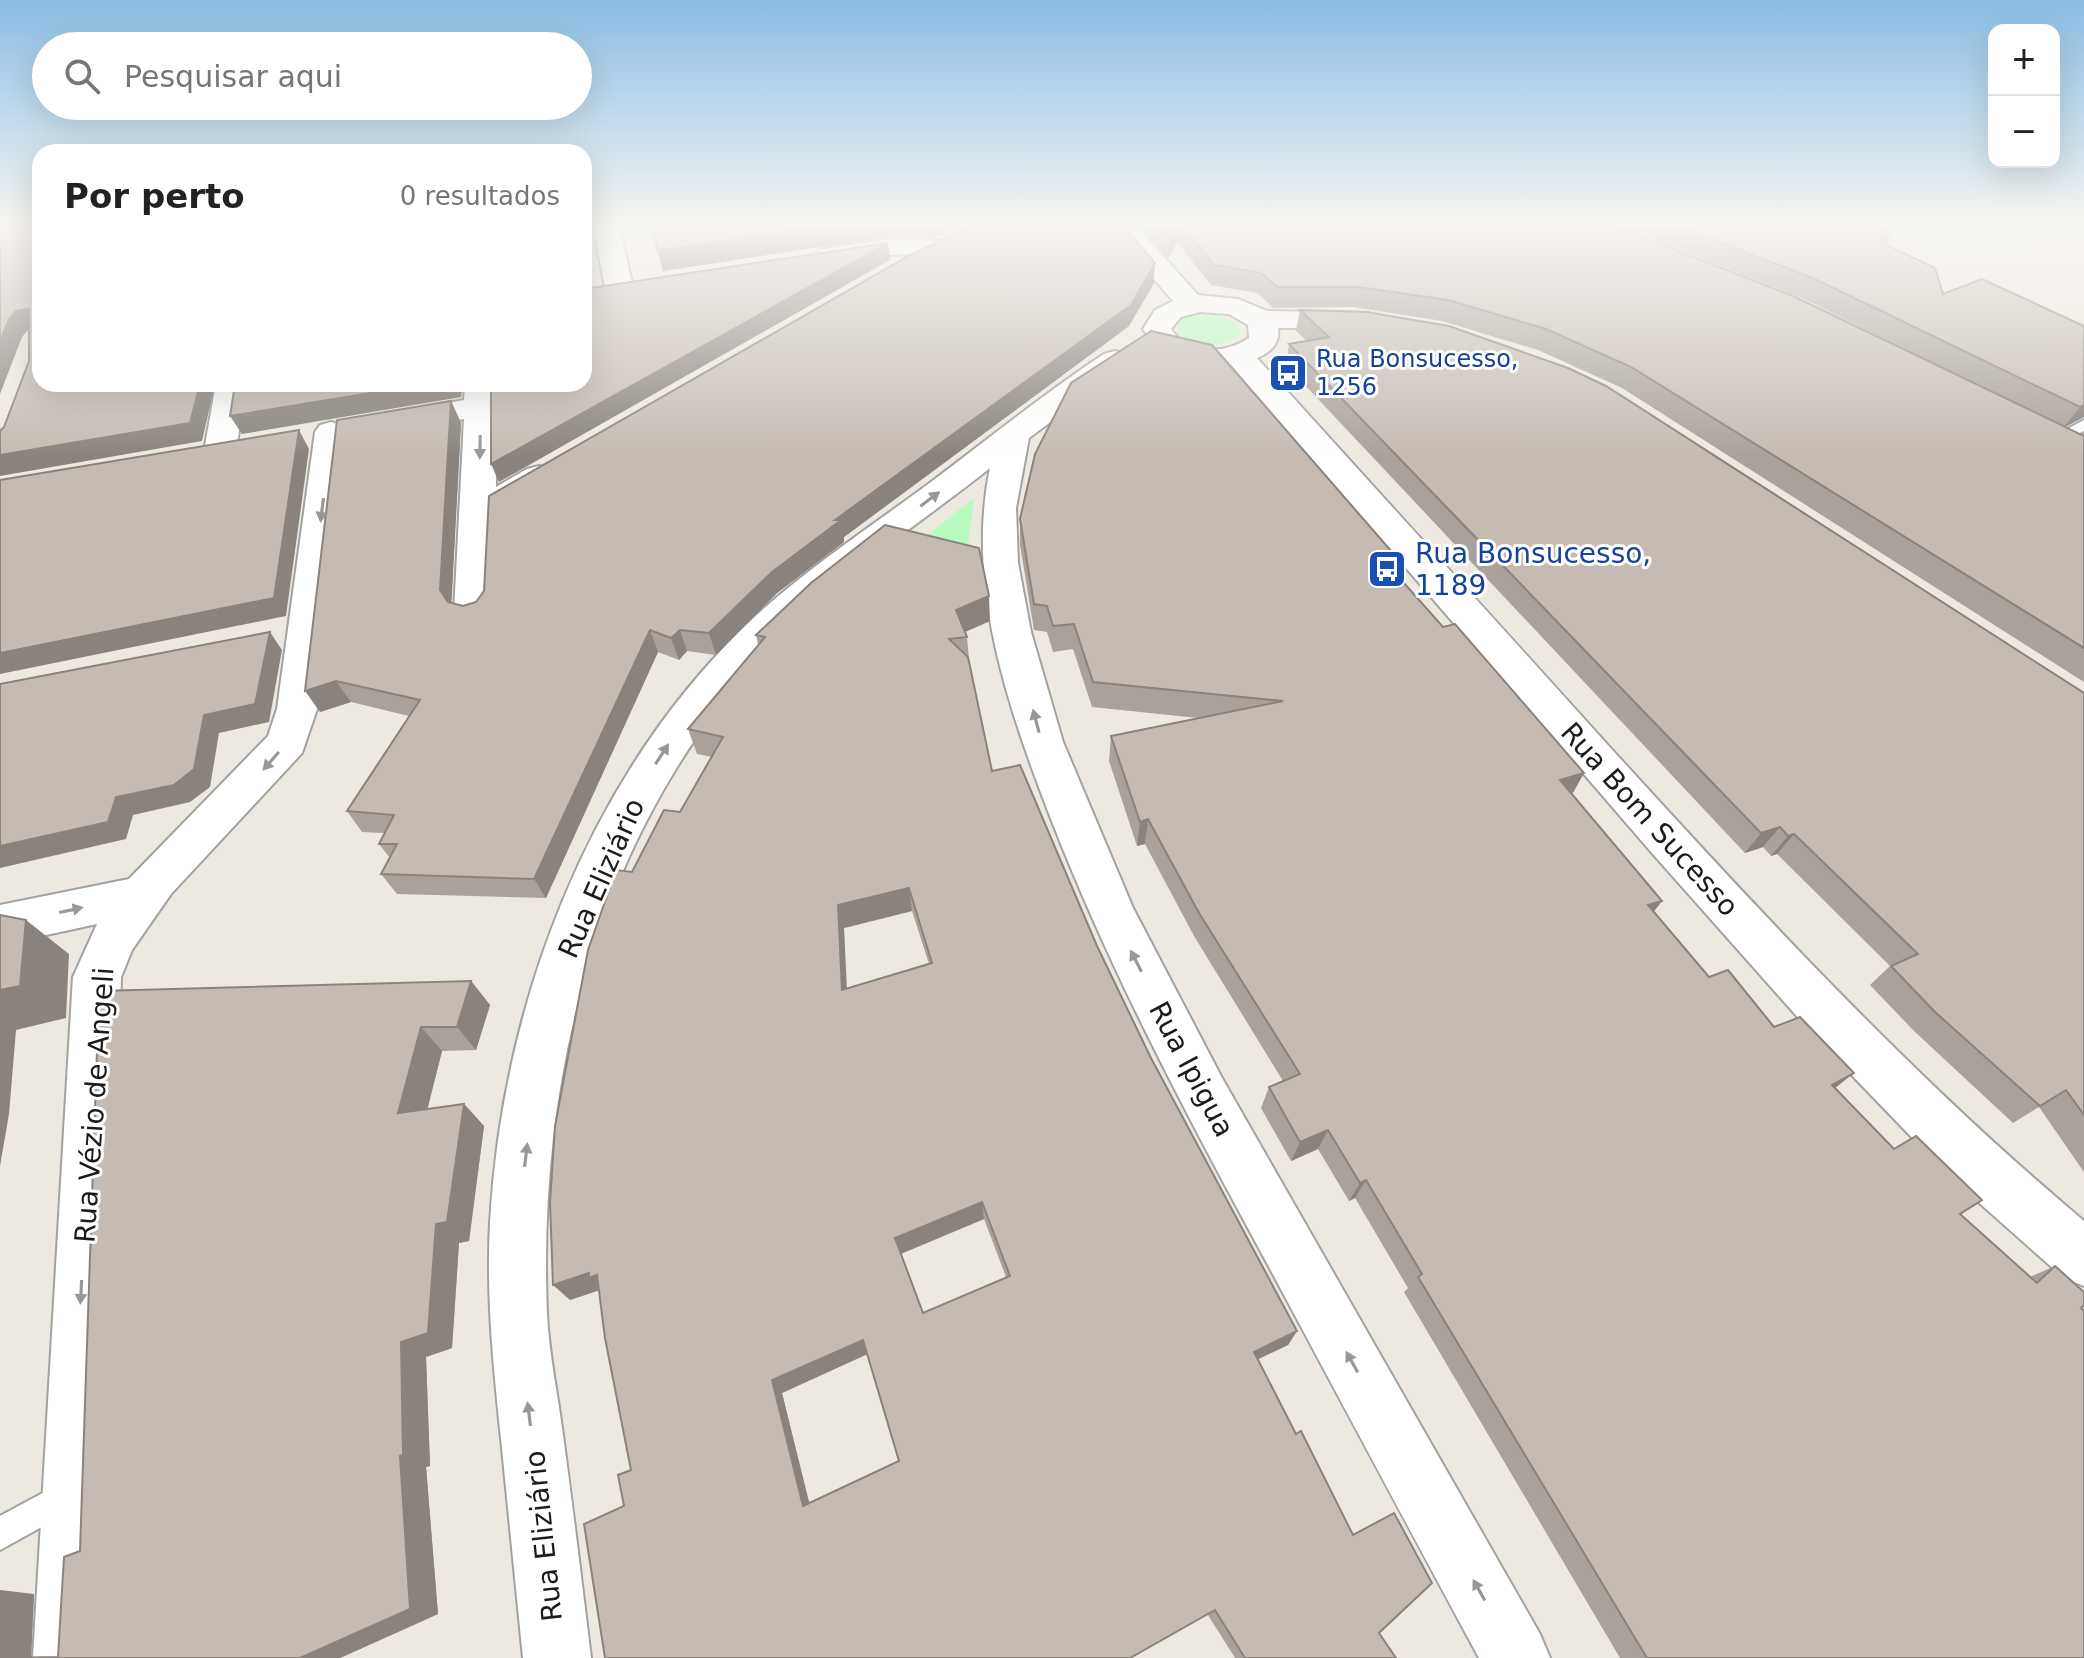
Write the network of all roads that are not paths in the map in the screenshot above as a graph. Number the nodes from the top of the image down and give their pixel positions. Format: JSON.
{"nodes":[{"id":1,"x":1166,"y":302,"type":"edge"},
{"id":2,"x":1176,"y":320,"type":"junction"},
{"id":3,"x":1261,"y":320,"type":"junction"},
{"id":4,"x":1385,"y":321,"type":"edge"},
{"id":5,"x":1239,"y":356,"type":"junction"},
{"id":6,"x":229,"y":392,"type":"edge"},
{"id":7,"x":480,"y":395,"type":"edge"},
{"id":8,"x":2084,"y":425,"type":"edge"},
{"id":9,"x":1013,"y":436,"type":"junction"},
{"id":10,"x":2055,"y":440,"type":"edge"},
{"id":11,"x":218,"y":451,"type":"edge"},
{"id":12,"x":570,"y":459,"type":"edge"},
{"id":13,"x":479,"y":511,"type":"junction"},
{"id":14,"x":882,"y":535,"type":"junction"},
{"id":15,"x":926,"y":545,"type":"edge"},
{"id":16,"x":473,"y":612,"type":"edge"},
{"id":17,"x":142,"y":895,"type":"junction"},
{"id":18,"x":0,"y":925,"type":"edge"},
{"id":19,"x":2084,"y":1258,"type":"edge"},
{"id":20,"x":72,"y":1493,"type":"junction"},
{"id":21,"x":0,"y":1534,"type":"edge"},
{"id":22,"x":67,"y":1658,"type":"edge"},
{"id":23,"x":557,"y":1658,"type":"edge"},
{"id":24,"x":1516,"y":1658,"type":"edge"}],
"edges":[{"from":1,"to":2,"type":"street"},
{"from":2,"to":3,"type":"street"},
{"from":2,"to":5,"type":"street"},
{"from":2,"to":9,"type":"street","name":"Rua Eliziário"},
{"from":3,"to":4,"type":"street"},
{"from":3,"to":5,"type":"street"},
{"from":5,"to":19,"type":"street","name":"Rua Bom Sucesso"},
{"from":6,"to":11,"type":"street"},
{"from":7,"to":13,"type":"street","one_way":true},
{"from":7,"to":17,"type":"street","name":"Rua Vézio de Angeli","one_way":true},
{"from":8,"to":10,"type":"lane"},
{"from":14,"to":9,"type":"street","name":"Rua Eliziário","one_way":true},
{"from":24,"to":9,"type":"street","name":"Rua Ipigua","one_way":true},
{"from":12,"to":13,"type":"street"},
{"from":13,"to":16,"type":"street"},
{"from":14,"to":15,"type":"street"},
{"from":23,"to":14,"type":"street","name":"Rua Eliziário","one_way":true},
{"from":18,"to":17,"type":"street","one_way":true},
{"from":17,"to":20,"type":"street","name":"Rua Vézio de Angeli","one_way":true},
{"from":20,"to":21,"type":"lane"},
{"from":20,"to":22,"type":"street","name":"Rua Vézio de Angeli"}]}
